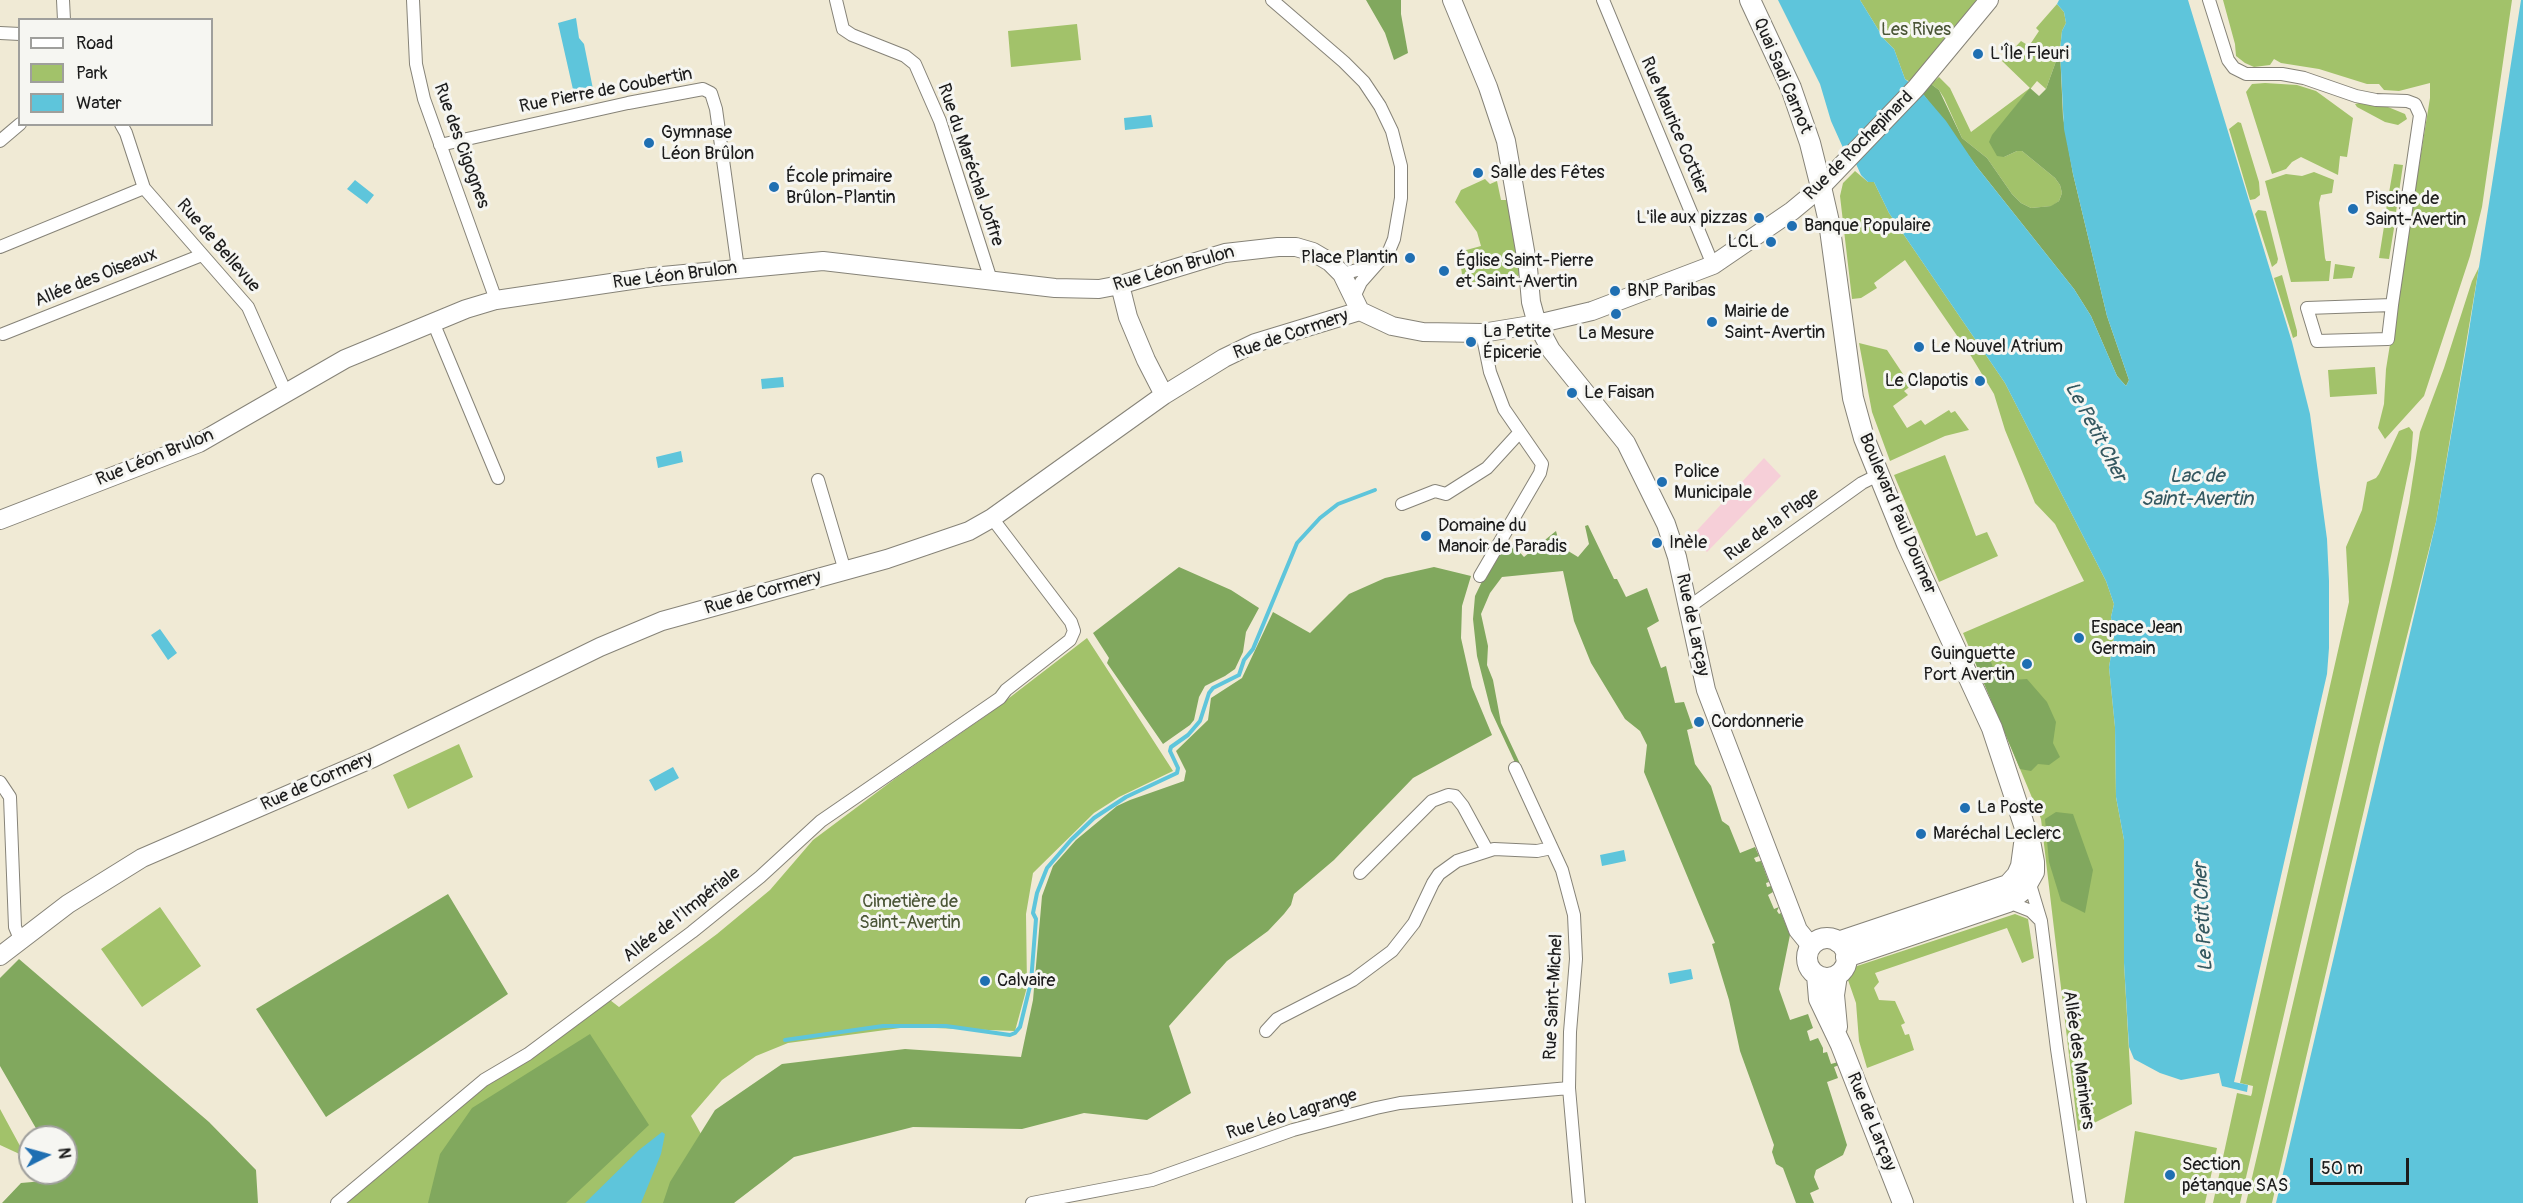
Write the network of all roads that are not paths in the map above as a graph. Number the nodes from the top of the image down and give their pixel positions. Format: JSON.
{"nodes":[{"id":1,"x":63,"y":0,"type":"edge"},
{"id":2,"x":413,"y":0,"type":"edge"},
{"id":3,"x":836,"y":0,"type":"edge"},
{"id":4,"x":1272,"y":0,"type":"edge"},
{"id":5,"x":1452,"y":0,"type":"edge"},
{"id":6,"x":1603,"y":0,"type":"edge"},
{"id":7,"x":1750,"y":0,"type":"edge"},
{"id":8,"x":1989,"y":0,"type":"edge"},
{"id":9,"x":2209,"y":0,"type":"edge"},
{"id":10,"x":64,"y":18,"type":"edge"},
{"id":11,"x":0,"y":33,"type":"edge"},
{"id":12,"x":18,"y":34,"type":"edge"},
{"id":13,"x":18,"y":126,"type":"edge"},
{"id":14,"x":122,"y":126,"type":"edge"},
{"id":15,"x":0,"y":141,"type":"edge"},
{"id":16,"x":440,"y":145,"type":"junction"},
{"id":17,"x":1821,"y":187,"type":"junction"},
{"id":18,"x":144,"y":188,"type":"junction"},
{"id":19,"x":0,"y":247,"type":"edge"},
{"id":20,"x":202,"y":255,"type":"junction"},
{"id":21,"x":1376,"y":265,"type":"junction"},
{"id":22,"x":1713,"y":265,"type":"junction"},
{"id":23,"x":738,"y":268,"type":"junction"},
{"id":24,"x":1342,"y":274,"type":"junction"},
{"id":25,"x":991,"y":280,"type":"junction"},
{"id":26,"x":1120,"y":285,"type":"junction"},
{"id":27,"x":496,"y":300,"type":"junction"},
{"id":28,"x":1357,"y":304,"type":"junction"},
{"id":29,"x":2392,"y":305,"type":"junction"},
{"id":30,"x":433,"y":322,"type":"junction"},
{"id":31,"x":1537,"y":324,"type":"junction"},
{"id":32,"x":1482,"y":333,"type":"junction"},
{"id":33,"x":3,"y":334,"type":"dead end"},
{"id":34,"x":286,"y":393,"type":"junction"},
{"id":35,"x":1164,"y":395,"type":"junction"},
{"id":36,"x":1519,"y":433,"type":"junction"},
{"id":37,"x":1878,"y":475,"type":"junction"},
{"id":38,"x":498,"y":478,"type":"dead end"},
{"id":39,"x":818,"y":480,"type":"dead end"},
{"id":40,"x":1402,"y":504,"type":"dead end"},
{"id":41,"x":992,"y":518,"type":"junction"},
{"id":42,"x":0,"y":520,"type":"edge"},
{"id":43,"x":845,"y":570,"type":"junction"},
{"id":44,"x":1480,"y":576,"type":"dead end"},
{"id":45,"x":1689,"y":607,"type":"junction"},
{"id":46,"x":1515,"y":768,"type":"dead end"},
{"id":47,"x":0,"y":782,"type":"edge"},
{"id":48,"x":2023,"y":826,"type":"junction"},
{"id":49,"x":1552,"y":848,"type":"junction"},
{"id":50,"x":1487,"y":850,"type":"junction"},
{"id":51,"x":1360,"y":873,"type":"dead end"},
{"id":52,"x":2029,"y":881,"type":"junction"},
{"id":53,"x":2008,"y":902,"type":"junction"},
{"id":54,"x":2041,"y":921,"type":"junction"},
{"id":55,"x":20,"y":939,"type":"junction"},
{"id":56,"x":1811,"y":946,"type":"junction"},
{"id":57,"x":1842,"y":949,"type":"junction"},
{"id":58,"x":0,"y":956,"type":"edge"},
{"id":59,"x":1817,"y":975,"type":"junction"},
{"id":60,"x":1837,"y":975,"type":"junction"},
{"id":61,"x":1266,"y":1031,"type":"dead end"},
{"id":62,"x":1839,"y":1042,"type":"junction"},
{"id":63,"x":1569,"y":1088,"type":"junction"},
{"id":64,"x":337,"y":1203,"type":"edge"},
{"id":65,"x":1032,"y":1203,"type":"edge"},
{"id":66,"x":1579,"y":1203,"type":"edge"},
{"id":67,"x":1903,"y":1203,"type":"edge"},
{"id":68,"x":2080,"y":1203,"type":"edge"}],
"edges":[{"from":1,"to":10,"type":"street"},
{"from":2,"to":16,"type":"street","name":"Rue des Cigognes"},
{"from":3,"to":25,"type":"street","name":"Rue du Maréchal Joffre"},
{"from":4,"to":21,"type":"street"},
{"from":5,"to":31,"type":"street","name":"Rue de Larçay"},
{"from":6,"to":22,"type":"street","name":"Rue Maurice Cottier"},
{"from":7,"to":17,"type":"main road","name":"Quai Sadi Carnot"},
{"from":8,"to":17,"type":"street","name":"Rue de Rochepinard"},
{"from":9,"to":29,"type":"street"},
{"from":11,"to":12,"type":"street"},
{"from":13,"to":15,"type":"street"},
{"from":14,"to":18,"type":"street","name":"Rue de Bellevue"},
{"from":16,"to":23,"type":"street","name":"Rue Pierre de Coubertin"},
{"from":16,"to":27,"type":"street","name":"Rue des Cigognes"},
{"from":17,"to":22,"type":"street","name":"Rue de Rochepinard"},
{"from":17,"to":37,"type":"main road","name":"Boulevard Paul Doumer"},
{"from":18,"to":19,"type":"street"},
{"from":18,"to":20,"type":"street","name":"Rue de Bellevue"},
{"from":20,"to":33,"type":"street","name":"Allée des Oiseaux"},
{"from":20,"to":34,"type":"street","name":"Rue de Bellevue"},
{"from":21,"to":24,"type":"street"},
{"from":21,"to":28,"type":"street"},
{"from":22,"to":31,"type":"street","name":"Rue de Rochepinard"},
{"from":23,"to":25,"type":"street","name":"Rue Léon Brulon"},
{"from":23,"to":27,"type":"street","name":"Rue Léon Brulon"},
{"from":24,"to":26,"type":"street","name":"Rue Léon Brulon"},
{"from":24,"to":28,"type":"street","name":"Rue Léon Brulon"},
{"from":25,"to":26,"type":"street","name":"Rue Léon Brulon"},
{"from":26,"to":35,"type":"street"},
{"from":27,"to":30,"type":"street","name":"Rue Léon Brulon"},
{"from":28,"to":32,"type":"street","name":"Rue de Cormery"},
{"from":28,"to":35,"type":"street","name":"Rue de Cormery"},
{"from":29,"to":29,"type":"street"},
{"from":30,"to":34,"type":"street","name":"Rue Léon Brulon"},
{"from":30,"to":38,"type":"street"},
{"from":31,"to":32,"type":"street","name":"Rue de Cormery"},
{"from":31,"to":45,"type":"street","name":"Rue de Larçay"},
{"from":32,"to":36,"type":"street"},
{"from":34,"to":42,"type":"street","name":"Rue Léon Brulon"},
{"from":35,"to":41,"type":"street","name":"Rue de Cormery"},
{"from":36,"to":40,"type":"street"},
{"from":36,"to":44,"type":"street"},
{"from":37,"to":45,"type":"street","name":"Rue de la Plage"},
{"from":37,"to":48,"type":"main road","name":"Boulevard Paul Doumer"},
{"from":39,"to":43,"type":"street"},
{"from":41,"to":43,"type":"street","name":"Rue de Cormery"},
{"from":41,"to":64,"type":"street","name":"Allée de l'Impériale"},
{"from":43,"to":55,"type":"street","name":"Rue de Cormery"},
{"from":45,"to":56,"type":"street","name":"Rue de Larçay"},
{"from":46,"to":49,"type":"street","name":"Rue Saint-Michel"},
{"from":47,"to":55,"type":"street"},
{"from":48,"to":52,"type":"main road","name":"Boulevard Paul Doumer"},
{"from":48,"to":57,"type":"main road"},
{"from":49,"to":50,"type":"street"},
{"from":49,"to":63,"type":"street","name":"Rue Saint-Michel"},
{"from":50,"to":51,"type":"street"},
{"from":50,"to":61,"type":"street"},
{"from":52,"to":53,"type":"main road"},
{"from":52,"to":54,"type":"street","name":"Allée des Mariniers"},
{"from":53,"to":54,"type":"street"},
{"from":53,"to":57,"type":"main road"},
{"from":54,"to":68,"type":"street","name":"Allée des Mariniers"},
{"from":55,"to":58,"type":"street","name":"Rue de Cormery"},
{"from":56,"to":57,"type":"main road"},
{"from":56,"to":59,"type":"main road"},
{"from":57,"to":60,"type":"main road"},
{"from":59,"to":60,"type":"main road"},
{"from":59,"to":62,"type":"main road"},
{"from":60,"to":62,"type":"main road"},
{"from":62,"to":67,"type":"main road","name":"Rue de Larçay"},
{"from":63,"to":65,"type":"street","name":"Rue Léo Lagrange"},
{"from":63,"to":66,"type":"street","name":"Rue Saint-Michel"}]}
